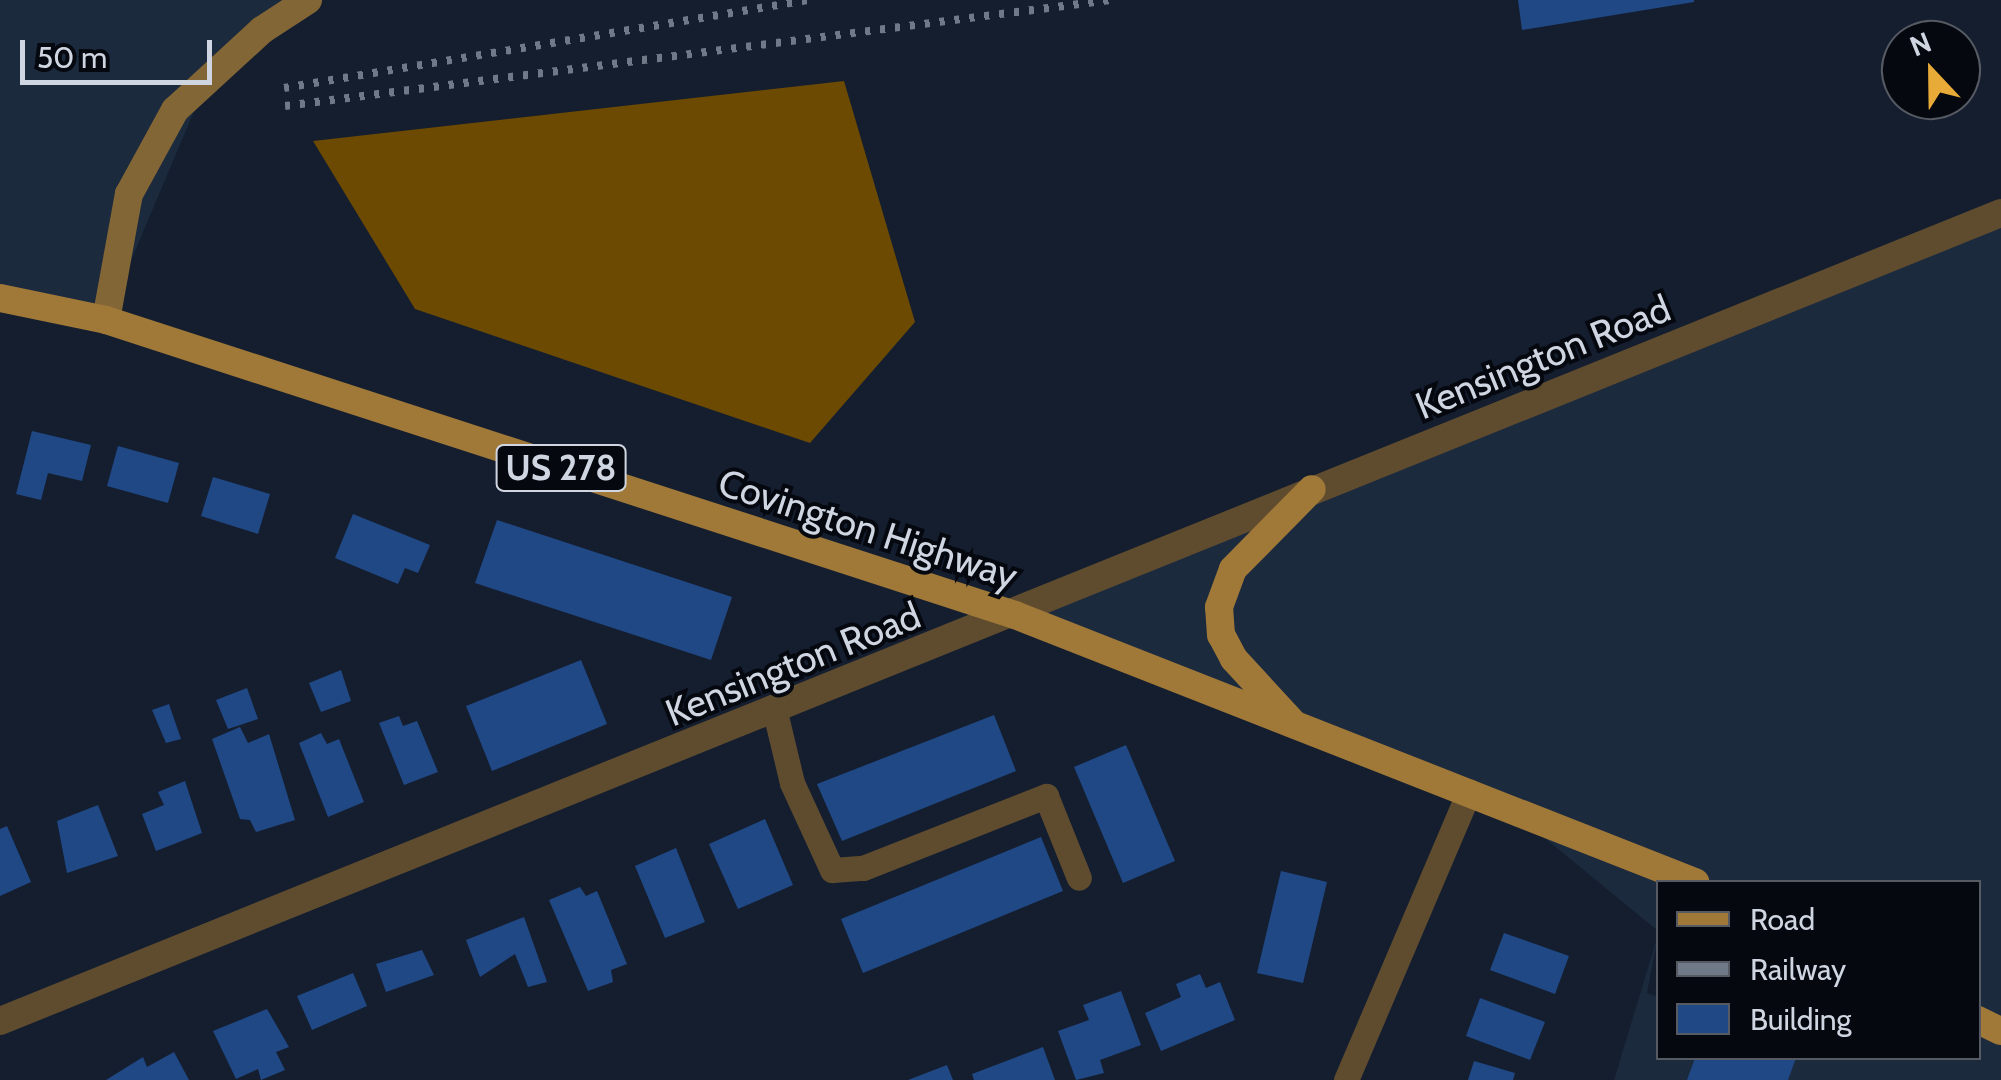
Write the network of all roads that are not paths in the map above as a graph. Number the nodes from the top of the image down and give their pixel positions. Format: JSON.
{"nodes":[{"id":1,"x":308,"y":0,"type":"edge"},
{"id":2,"x":2001,"y":213,"type":"edge"},
{"id":3,"x":0,"y":298,"type":"edge"},
{"id":4,"x":106,"y":320,"type":"junction"},
{"id":5,"x":1312,"y":488,"type":"junction"},
{"id":6,"x":1015,"y":616,"type":"junction"},
{"id":7,"x":775,"y":712,"type":"junction"},
{"id":8,"x":1300,"y":730,"type":"junction"},
{"id":9,"x":1469,"y":791,"type":"junction"},
{"id":10,"x":1079,"y":878,"type":"dead end"},
{"id":11,"x":1690,"y":880,"type":"edge"},
{"id":12,"x":0,"y":1021,"type":"edge"},
{"id":13,"x":1344,"y":1079,"type":"edge"}],
"edges":[{"from":1,"to":4,"type":"main road"},
{"from":2,"to":5,"type":"street","name":"Kensington Road"},
{"from":3,"to":4,"type":"main road","name":"Covington Highway","number":"US 278"},
{"from":4,"to":6,"type":"main road","name":"Covington Highway","number":"US 278"},
{"from":5,"to":6,"type":"street","name":"Kensington Road"},
{"from":5,"to":8,"type":"main road"},
{"from":6,"to":7,"type":"street","name":"Kensington Road"},
{"from":6,"to":8,"type":"main road","name":"Covington Highway","number":"US 278"},
{"from":7,"to":10,"type":"street"},
{"from":7,"to":12,"type":"street","name":"Kensington Road"},
{"from":8,"to":9,"type":"main road","name":"Covington Highway","number":"US 278"},
{"from":9,"to":11,"type":"main road","name":"Covington Highway","number":"US 278"},
{"from":9,"to":13,"type":"street"}]}
